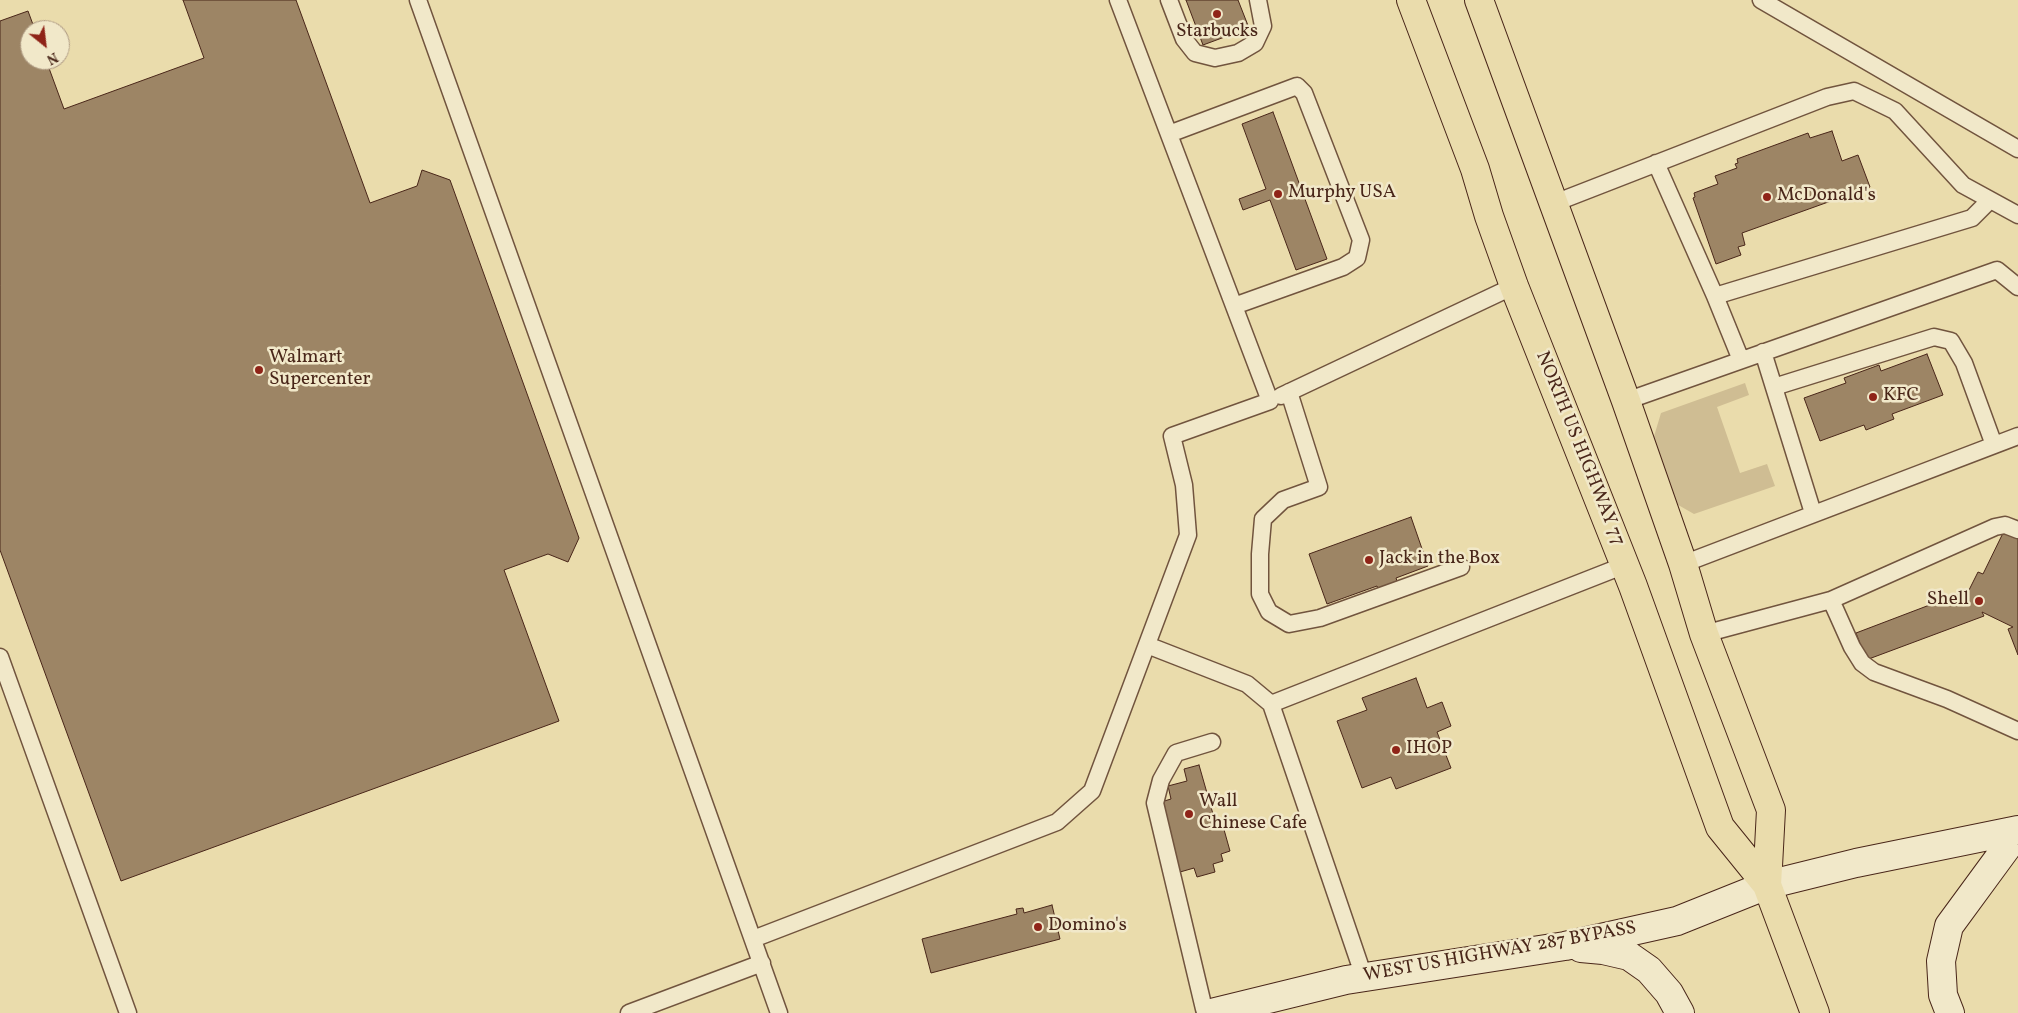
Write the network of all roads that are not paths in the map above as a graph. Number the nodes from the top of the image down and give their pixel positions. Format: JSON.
{"nodes":[{"id":1,"x":418,"y":0,"type":"edge"},
{"id":2,"x":1118,"y":0,"type":"edge"},
{"id":3,"x":1170,"y":0,"type":"edge"},
{"id":4,"x":1258,"y":0,"type":"edge"},
{"id":5,"x":1412,"y":0,"type":"edge"},
{"id":6,"x":1479,"y":0,"type":"edge"},
{"id":7,"x":1761,"y":0,"type":"edge"},
{"id":8,"x":1169,"y":134,"type":"junction"},
{"id":9,"x":2018,"y":149,"type":"edge"},
{"id":10,"x":1656,"y":162,"type":"junction"},
{"id":11,"x":1990,"y":200,"type":"junction"},
{"id":12,"x":1552,"y":204,"type":"junction"},
{"id":13,"x":2018,"y":215,"type":"edge"},
{"id":14,"x":1514,"y":286,"type":"junction"},
{"id":15,"x":2018,"y":286,"type":"edge"},
{"id":16,"x":1715,"y":296,"type":"junction"},
{"id":17,"x":1234,"y":306,"type":"junction"},
{"id":18,"x":1763,"y":352,"type":"junction"},
{"id":19,"x":1741,"y":360,"type":"junction"},
{"id":20,"x":1774,"y":387,"type":"junction"},
{"id":21,"x":1289,"y":392,"type":"junction"},
{"id":22,"x":1270,"y":401,"type":"junction"},
{"id":23,"x":1626,"y":401,"type":"junction"},
{"id":24,"x":2018,"y":436,"type":"edge"},
{"id":25,"x":1994,"y":445,"type":"junction"},
{"id":26,"x":1813,"y":513,"type":"junction"},
{"id":27,"x":2018,"y":530,"type":"edge"},
{"id":28,"x":1683,"y":564,"type":"junction"},
{"id":29,"x":1624,"y":565,"type":"junction"},
{"id":30,"x":1461,"y":567,"type":"dead end"},
{"id":31,"x":1830,"y":600,"type":"junction"},
{"id":32,"x":1704,"y":634,"type":"junction"},
{"id":33,"x":1147,"y":645,"type":"junction"},
{"id":34,"x":0,"y":658,"type":"edge"},
{"id":35,"x":1271,"y":704,"type":"junction"},
{"id":36,"x":2018,"y":731,"type":"edge"},
{"id":37,"x":1212,"y":742,"type":"dead end"},
{"id":38,"x":2018,"y":831,"type":"edge"},
{"id":39,"x":1768,"y":885,"type":"junction"},
{"id":40,"x":753,"y":938,"type":"junction"},
{"id":41,"x":1565,"y":946,"type":"junction"},
{"id":42,"x":762,"y":963,"type":"junction"},
{"id":43,"x":1364,"y":977,"type":"junction"},
{"id":44,"x":128,"y":1013,"type":"edge"},
{"id":45,"x":629,"y":1013,"type":"edge"},
{"id":46,"x":780,"y":1013,"type":"edge"},
{"id":47,"x":1204,"y":1013,"type":"edge"},
{"id":48,"x":1211,"y":1013,"type":"edge"},
{"id":49,"x":1680,"y":1013,"type":"edge"},
{"id":50,"x":1815,"y":1013,"type":"edge"},
{"id":51,"x":1950,"y":1013,"type":"edge"}],
"edges":[{"from":1,"to":40,"type":"lane"},
{"from":2,"to":8,"type":"lane"},
{"from":3,"to":4,"type":"lane"},
{"from":5,"to":14,"type":"main road","name":"NORTH US HIGHWAY 77"},
{"from":6,"to":12,"type":"main road","name":"NORTH US HIGHWAY 77"},
{"from":7,"to":9,"type":"lane"},
{"from":8,"to":17,"type":"lane"},
{"from":8,"to":17,"type":"lane"},
{"from":10,"to":11,"type":"lane"},
{"from":10,"to":12,"type":"lane"},
{"from":10,"to":16,"type":"lane"},
{"from":11,"to":13,"type":"lane"},
{"from":11,"to":16,"type":"lane"},
{"from":12,"to":23,"type":"main road","name":"NORTH US HIGHWAY 77"},
{"from":14,"to":21,"type":"lane"},
{"from":14,"to":29,"type":"main road","name":"NORTH US HIGHWAY 77"},
{"from":15,"to":18,"type":"lane"},
{"from":16,"to":19,"type":"lane"},
{"from":17,"to":22,"type":"lane"},
{"from":18,"to":19,"type":"lane"},
{"from":18,"to":20,"type":"lane"},
{"from":19,"to":23,"type":"lane"},
{"from":20,"to":25,"type":"lane"},
{"from":20,"to":26,"type":"lane"},
{"from":21,"to":22,"type":"lane"},
{"from":21,"to":30,"type":"lane"},
{"from":22,"to":33,"type":"lane"},
{"from":23,"to":28,"type":"main road","name":"NORTH US HIGHWAY 77"},
{"from":24,"to":25,"type":"lane"},
{"from":25,"to":26,"type":"lane"},
{"from":26,"to":28,"type":"lane"},
{"from":27,"to":31,"type":"lane"},
{"from":28,"to":32,"type":"main road","name":"NORTH US HIGHWAY 77"},
{"from":29,"to":35,"type":"lane"},
{"from":29,"to":39,"type":"main road","name":"NORTH US HIGHWAY 77"},
{"from":31,"to":32,"type":"lane"},
{"from":31,"to":36,"type":"lane"},
{"from":32,"to":39,"type":"main road","name":"NORTH US HIGHWAY 77"},
{"from":33,"to":35,"type":"lane"},
{"from":33,"to":40,"type":"lane"},
{"from":34,"to":44,"type":"lane"},
{"from":35,"to":43,"type":"lane"},
{"from":37,"to":47,"type":"lane"},
{"from":38,"to":39,"type":"main road","name":"WEST US HIGHWAY 287 BYPASS"},
{"from":38,"to":51,"type":"main road"},
{"from":39,"to":41,"type":"main road","name":"WEST US HIGHWAY 287 BYPASS"},
{"from":39,"to":50,"type":"main road","name":"NORTH US HIGHWAY 77"},
{"from":40,"to":42,"type":"lane"},
{"from":41,"to":43,"type":"main road","name":"WEST US HIGHWAY 287 BYPASS"},
{"from":41,"to":49,"type":"main road"},
{"from":42,"to":45,"type":"lane"},
{"from":42,"to":46,"type":"lane"},
{"from":43,"to":48,"type":"main road","name":"WEST US HIGHWAY 287 BYPASS"}]}
